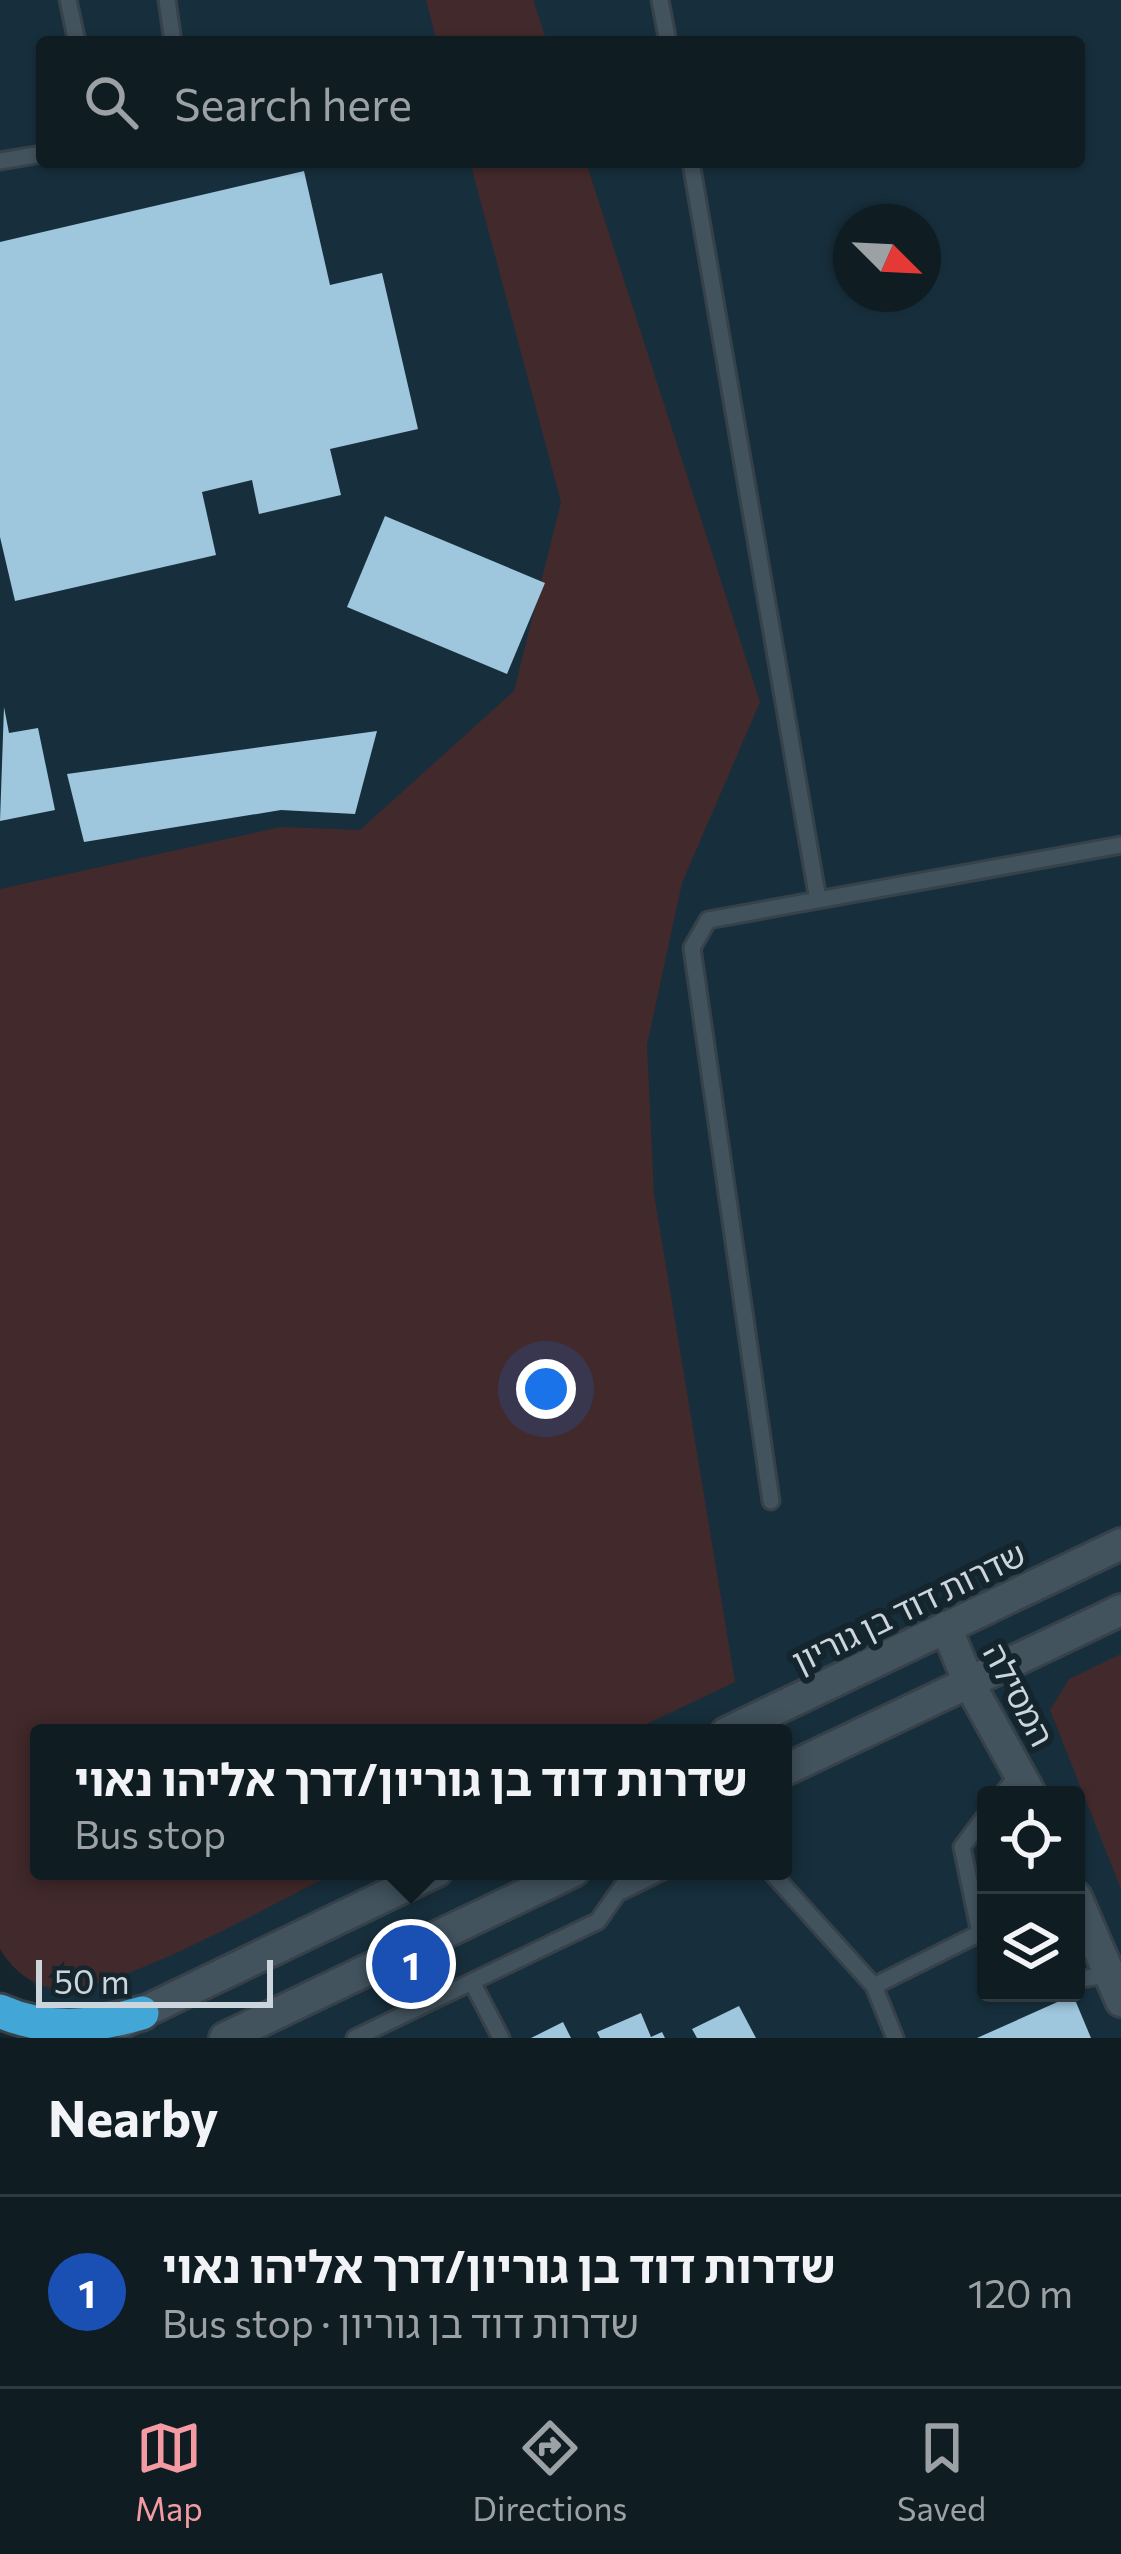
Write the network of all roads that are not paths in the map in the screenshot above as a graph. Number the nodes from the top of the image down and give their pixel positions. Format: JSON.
{"nodes":[{"id":1,"x":68,"y":0,"type":"edge"},
{"id":2,"x":166,"y":0,"type":"edge"},
{"id":3,"x":659,"y":0,"type":"edge"},
{"id":4,"x":76,"y":36,"type":"edge"},
{"id":5,"x":172,"y":36,"type":"edge"},
{"id":6,"x":667,"y":36,"type":"edge"},
{"id":7,"x":36,"y":155,"type":"edge"},
{"id":8,"x":0,"y":161,"type":"edge"},
{"id":9,"x":692,"y":168,"type":"edge"},
{"id":10,"x":1121,"y":844,"type":"edge"},
{"id":11,"x":818,"y":900,"type":"junction"},
{"id":12,"x":771,"y":1501,"type":"dead end"},
{"id":13,"x":1121,"y":1544,"type":"edge"},
{"id":14,"x":1121,"y":1610,"type":"edge"},
{"id":15,"x":946,"y":1628,"type":"junction"},
{"id":16,"x":969,"y":1683,"type":"junction"},
{"id":17,"x":745,"y":1724,"type":"edge"},
{"id":18,"x":792,"y":1767,"type":"edge"},
{"id":19,"x":1018,"y":1786,"type":"edge"},
{"id":20,"x":977,"y":1827,"type":"edge"},
{"id":21,"x":418,"y":1880,"type":"edge"},
{"id":22,"x":555,"y":1880,"type":"edge"},
{"id":23,"x":628,"y":1880,"type":"edge"},
{"id":24,"x":645,"y":1880,"type":"edge"},
{"id":25,"x":778,"y":1880,"type":"edge"},
{"id":26,"x":621,"y":1892,"type":"junction"},
{"id":27,"x":977,"y":1910,"type":"edge"},
{"id":28,"x":1085,"y":1917,"type":"edge"},
{"id":29,"x":977,"y":1938,"type":"edge"},
{"id":30,"x":472,"y":1982,"type":"junction"},
{"id":31,"x":1085,"y":1982,"type":"edge"},
{"id":32,"x":874,"y":1986,"type":"junction"},
{"id":33,"x":1116,"y":1988,"type":"edge"},
{"id":34,"x":0,"y":2011,"type":"edge"},
{"id":35,"x":142,"y":2013,"type":"junction"},
{"id":36,"x":90,"y":2038,"type":"edge"},
{"id":37,"x":225,"y":2038,"type":"edge"},
{"id":38,"x":355,"y":2038,"type":"edge"},
{"id":39,"x":501,"y":2038,"type":"edge"},
{"id":40,"x":895,"y":2038,"type":"edge"}],
"edges":[{"from":1,"to":4,"type":"lane"},
{"from":2,"to":5,"type":"lane"},
{"from":3,"to":6,"type":"lane"},
{"from":7,"to":8,"type":"lane"},
{"from":9,"to":11,"type":"lane"},
{"from":10,"to":11,"type":"lane"},
{"from":11,"to":12,"type":"lane"},
{"from":13,"to":15,"type":"main road","name":"שדרות דוד בן גוריון"},
{"from":14,"to":16,"type":"main road"},
{"from":15,"to":16,"type":"main road","name":"המסילה"},
{"from":15,"to":17,"type":"main road","name":"שדרות דוד בן גוריון"},
{"from":16,"to":18,"type":"main road"},
{"from":16,"to":19,"type":"main road","name":"המסילה"},
{"from":20,"to":27,"type":"lane"},
{"from":21,"to":35,"type":"main road"},
{"from":22,"to":37,"type":"main road"},
{"from":23,"to":26,"type":"lane"},
{"from":24,"to":26,"type":"lane"},
{"from":25,"to":32,"type":"lane"},
{"from":26,"to":30,"type":"lane"},
{"from":28,"to":33,"type":"main road"},
{"from":29,"to":32,"type":"lane"},
{"from":30,"to":38,"type":"lane"},
{"from":30,"to":39,"type":"lane"},
{"from":31,"to":33,"type":"lane"},
{"from":32,"to":40,"type":"lane"},
{"from":34,"to":35,"type":"highway"},
{"from":35,"to":36,"type":"main road"}]}
